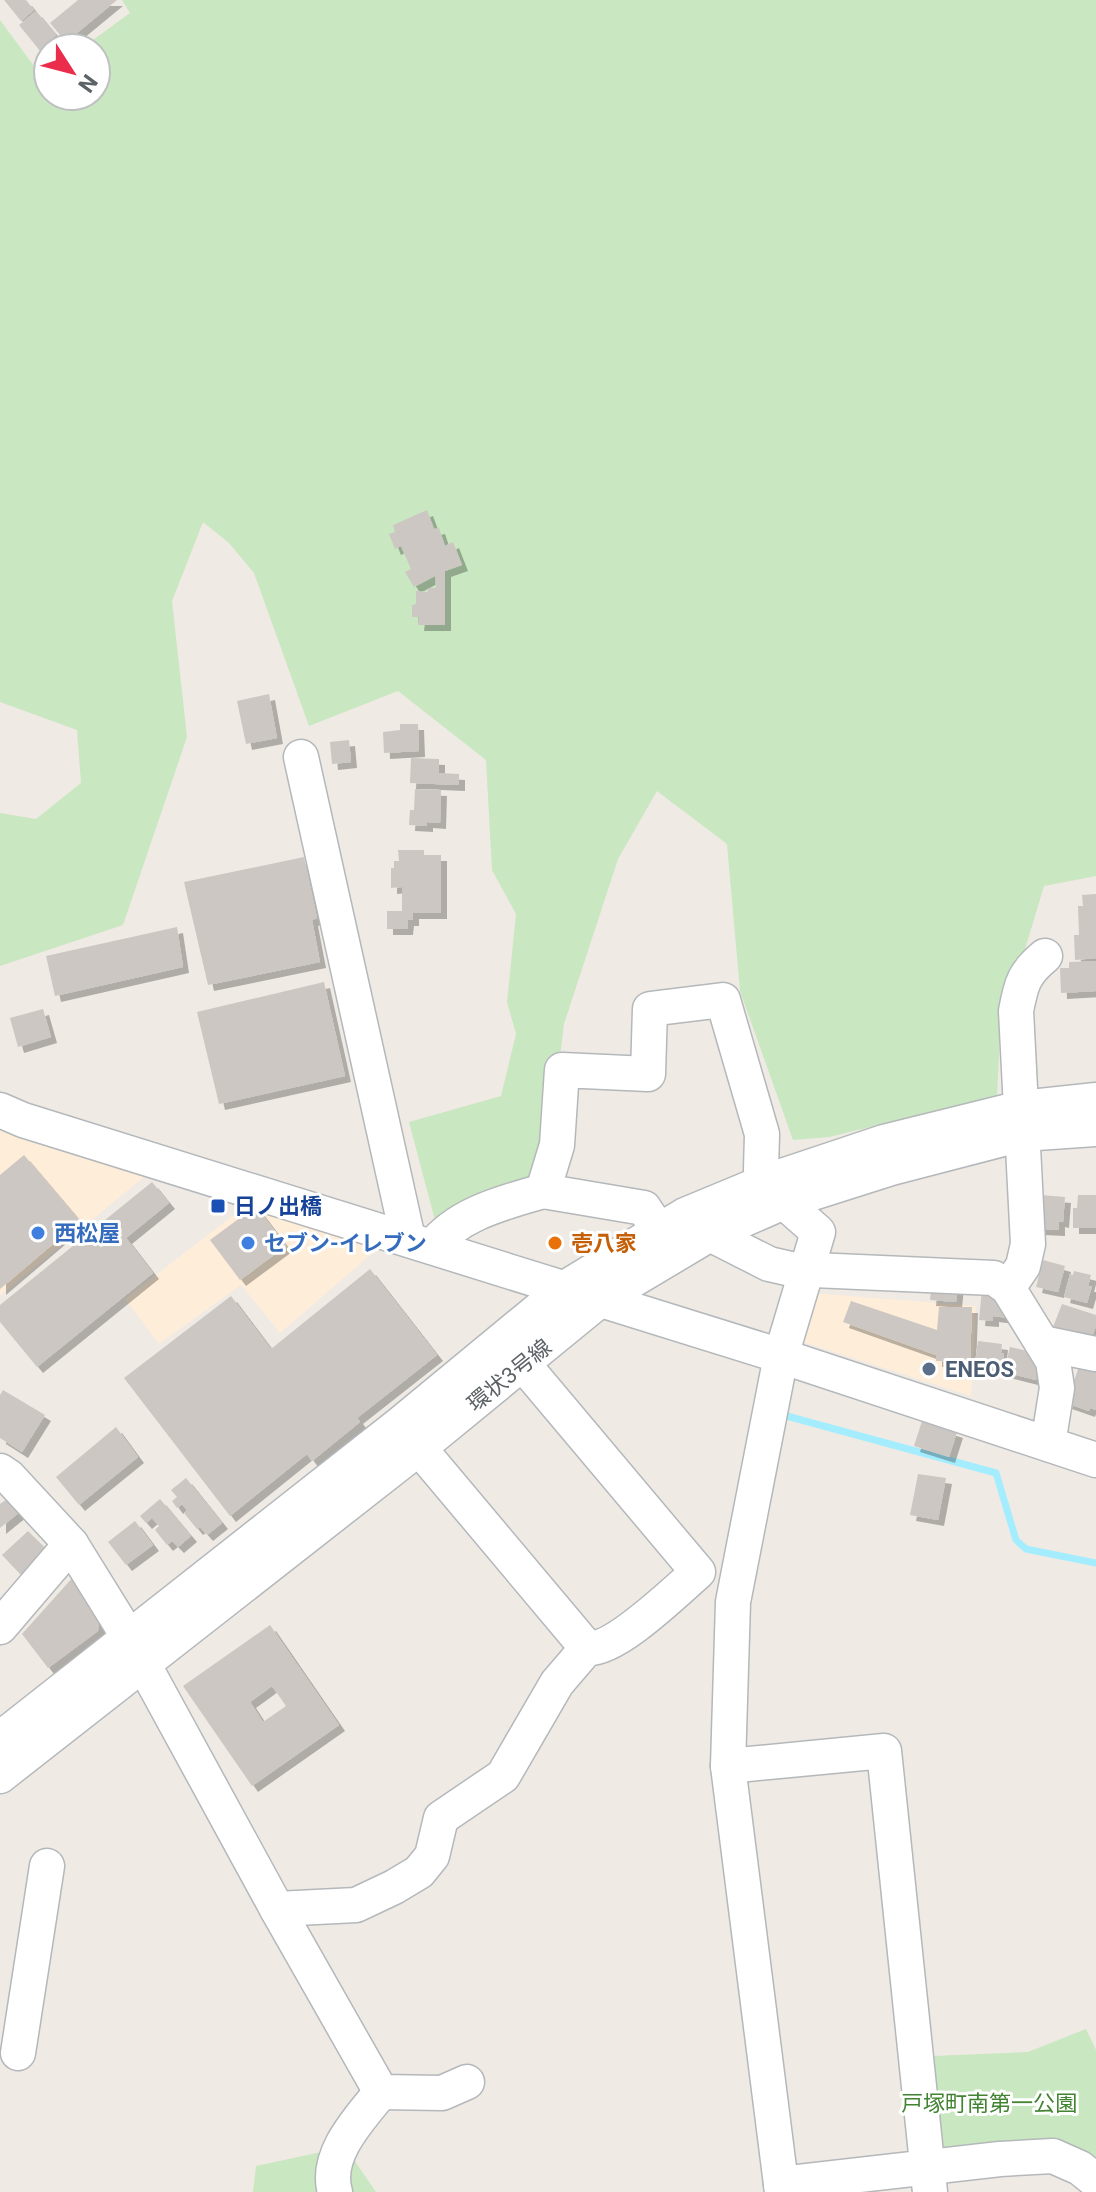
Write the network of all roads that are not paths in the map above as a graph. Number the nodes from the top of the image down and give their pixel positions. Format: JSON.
{"nodes":[{"id":1,"x":301,"y":757,"type":"dead end"},
{"id":2,"x":1045,"y":956,"type":"dead end"},
{"id":3,"x":1096,"y":1100,"type":"edge"},
{"id":4,"x":0,"y":1110,"type":"edge"},
{"id":5,"x":1022,"y":1121,"type":"junction"},
{"id":6,"x":1096,"y":1129,"type":"edge"},
{"id":7,"x":543,"y":1191,"type":"junction"},
{"id":8,"x":776,"y":1192,"type":"junction"},
{"id":9,"x":659,"y":1231,"type":"junction"},
{"id":10,"x":710,"y":1234,"type":"junction"},
{"id":11,"x":420,"y":1243,"type":"junction"},
{"id":12,"x":806,"y":1270,"type":"junction"},
{"id":13,"x":565,"y":1288,"type":"junction"},
{"id":14,"x":1008,"y":1288,"type":"junction"},
{"id":15,"x":601,"y":1299,"type":"junction"},
{"id":16,"x":1042,"y":1343,"type":"junction"},
{"id":17,"x":1096,"y":1354,"type":"edge"},
{"id":18,"x":781,"y":1356,"type":"junction"},
{"id":19,"x":523,"y":1364,"type":"junction"},
{"id":20,"x":1048,"y":1444,"type":"junction"},
{"id":21,"x":419,"y":1448,"type":"junction"},
{"id":22,"x":1096,"y":1460,"type":"edge"},
{"id":23,"x":0,"y":1471,"type":"edge"},
{"id":24,"x":71,"y":1544,"type":"junction"},
{"id":25,"x":0,"y":1627,"type":"edge"},
{"id":26,"x":587,"y":1648,"type":"junction"},
{"id":27,"x":135,"y":1650,"type":"junction"},
{"id":28,"x":0,"y":1739,"type":"edge"},
{"id":29,"x":728,"y":1766,"type":"junction"},
{"id":30,"x":0,"y":1776,"type":"edge"},
{"id":31,"x":47,"y":1866,"type":"dead end"},
{"id":32,"x":277,"y":1909,"type":"junction"},
{"id":33,"x":16,"y":1965,"type":"edge"},
{"id":34,"x":18,"y":2053,"type":"dead end"},
{"id":35,"x":467,"y":2082,"type":"dead end"},
{"id":36,"x":381,"y":2092,"type":"junction"},
{"id":37,"x":929,"y":2180,"type":"edge"},
{"id":38,"x":1096,"y":2181,"type":"edge"},
{"id":39,"x":781,"y":2188,"type":"edge"},
{"id":40,"x":335,"y":2192,"type":"edge"}],
"edges":[{"from":1,"to":11,"type":"street"},
{"from":2,"to":5,"type":"street"},
{"from":3,"to":5,"type":"street","name":"環状3号線"},
{"from":4,"to":11,"type":"street"},
{"from":5,"to":6,"type":"street","name":"環状3号線"},
{"from":5,"to":8,"type":"street","name":"環状3号線"},
{"from":5,"to":14,"type":"street"},
{"from":7,"to":8,"type":"street"},
{"from":7,"to":9,"type":"street"},
{"from":7,"to":11,"type":"street"},
{"from":8,"to":9,"type":"street","name":"環状3号線"},
{"from":8,"to":10,"type":"street","name":"環状3号線"},
{"from":8,"to":12,"type":"street"},
{"from":9,"to":13,"type":"street","name":"環状3号線"},
{"from":10,"to":12,"type":"street"},
{"from":10,"to":15,"type":"street","name":"環状3号線"},
{"from":11,"to":13,"type":"street"},
{"from":12,"to":14,"type":"street"},
{"from":12,"to":18,"type":"street"},
{"from":13,"to":15,"type":"street"},
{"from":13,"to":27,"type":"street","name":"環状3号線"},
{"from":14,"to":16,"type":"street"},
{"from":15,"to":18,"type":"street"},
{"from":15,"to":19,"type":"street","name":"環状3号線"},
{"from":16,"to":17,"type":"street"},
{"from":16,"to":20,"type":"street"},
{"from":18,"to":20,"type":"street"},
{"from":18,"to":29,"type":"street"},
{"from":19,"to":21,"type":"street","name":"環状3号線"},
{"from":19,"to":26,"type":"street"},
{"from":20,"to":22,"type":"street"},
{"from":21,"to":26,"type":"street"},
{"from":21,"to":27,"type":"street","name":"環状3号線"},
{"from":23,"to":24,"type":"street"},
{"from":24,"to":25,"type":"street"},
{"from":24,"to":27,"type":"street"},
{"from":26,"to":32,"type":"street"},
{"from":27,"to":28,"type":"street","name":"環状3号線"},
{"from":27,"to":30,"type":"street","name":"環状3号線"},
{"from":27,"to":32,"type":"street"},
{"from":29,"to":37,"type":"street"},
{"from":29,"to":39,"type":"street"},
{"from":31,"to":33,"type":"street"},
{"from":32,"to":36,"type":"street"},
{"from":33,"to":34,"type":"street"},
{"from":35,"to":36,"type":"street"},
{"from":36,"to":40,"type":"street"},
{"from":37,"to":38,"type":"street"},
{"from":37,"to":39,"type":"street"}]}
